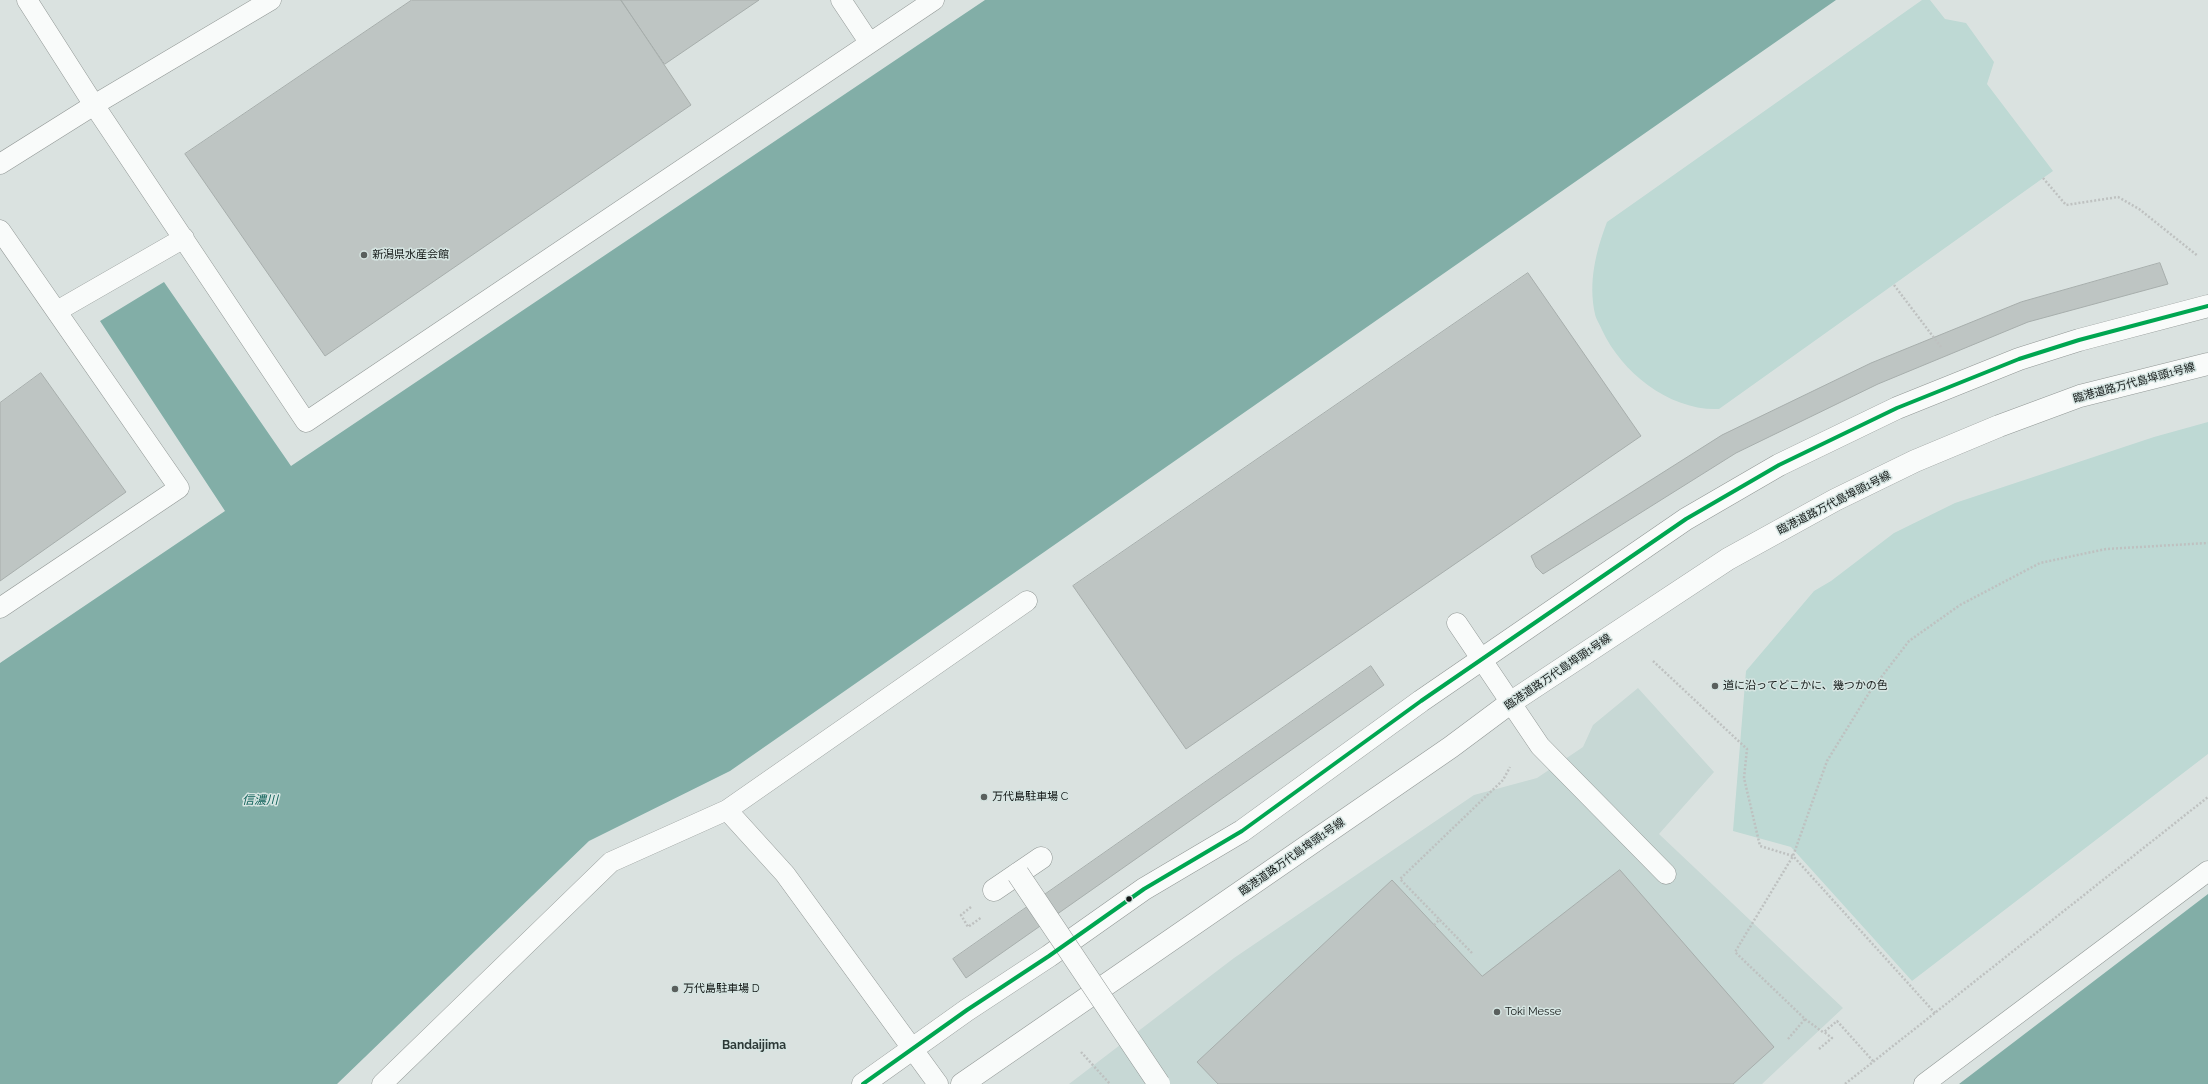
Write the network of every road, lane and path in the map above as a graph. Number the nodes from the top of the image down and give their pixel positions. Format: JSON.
{"nodes":[{"id":1,"x":27,"y":0,"type":"edge"},
{"id":2,"x":271,"y":0,"type":"edge"},
{"id":3,"x":841,"y":0,"type":"edge"},
{"id":4,"x":934,"y":0,"type":"edge"},
{"id":5,"x":869,"y":42,"type":"junction"},
{"id":6,"x":94,"y":105,"type":"junction"},
{"id":7,"x":0,"y":164,"type":"edge"},
{"id":8,"x":2043,"y":178,"type":"dead end"},
{"id":9,"x":0,"y":230,"type":"edge"},
{"id":10,"x":184,"y":238,"type":"junction"},
{"id":11,"x":2198,"y":256,"type":"dead end"},
{"id":12,"x":1894,"y":285,"type":"dead end"},
{"id":13,"x":2208,"y":306,"type":"edge"},
{"id":14,"x":57,"y":311,"type":"junction"},
{"id":15,"x":1941,"y":347,"type":"dead end"},
{"id":16,"x":2208,"y":364,"type":"edge"},
{"id":17,"x":2208,"y":543,"type":"edge"},
{"id":18,"x":1027,"y":601,"type":"dead end"},
{"id":19,"x":0,"y":608,"type":"edge"},
{"id":20,"x":1457,"y":623,"type":"dead end"},
{"id":21,"x":1481,"y":660,"type":"junction"},
{"id":22,"x":1653,"y":661,"type":"dead end"},
{"id":23,"x":1510,"y":703,"type":"junction"},
{"id":24,"x":1510,"y":767,"type":"dead end"},
{"id":25,"x":2208,"y":797,"type":"edge"},
{"id":26,"x":726,"y":810,"type":"junction"},
{"id":27,"x":1793,"y":856,"type":"junction"},
{"id":28,"x":1041,"y":858,"type":"dead end"},
{"id":29,"x":2208,"y":871,"type":"edge"},
{"id":30,"x":1018,"y":874,"type":"junction"},
{"id":31,"x":1666,"y":874,"type":"dead end"},
{"id":32,"x":994,"y":890,"type":"dead end"},
{"id":33,"x":1440,"y":919,"type":"junction"},
{"id":34,"x":1434,"y":925,"type":"dead end"},
{"id":35,"x":1472,"y":953,"type":"dead end"},
{"id":36,"x":1935,"y":1013,"type":"junction"},
{"id":37,"x":1805,"y":1019,"type":"junction"},
{"id":38,"x":1788,"y":1039,"type":"dead end"},
{"id":39,"x":912,"y":1048,"type":"junction"},
{"id":40,"x":1081,"y":1052,"type":"dead end"},
{"id":41,"x":1873,"y":1061,"type":"junction"},
{"id":42,"x":382,"y":1084,"type":"edge"},
{"id":43,"x":863,"y":1084,"type":"edge"},
{"id":44,"x":938,"y":1084,"type":"edge"},
{"id":45,"x":962,"y":1084,"type":"edge"},
{"id":46,"x":1110,"y":1084,"type":"edge"},
{"id":47,"x":1159,"y":1084,"type":"edge"},
{"id":48,"x":1845,"y":1084,"type":"edge"},
{"id":49,"x":1924,"y":1084,"type":"edge"}],
"edges":[{"from":1,"to":6,"type":"lane"},
{"from":2,"to":6,"type":"lane"},
{"from":3,"to":5,"type":"lane"},
{"from":4,"to":5,"type":"lane"},
{"from":5,"to":10,"type":"lane"},
{"from":6,"to":7,"type":"lane"},
{"from":6,"to":10,"type":"lane"},
{"from":8,"to":11,"type":"path"},
{"from":9,"to":14,"type":"lane"},
{"from":10,"to":14,"type":"lane"},
{"from":12,"to":15,"type":"path"},
{"from":13,"to":21,"type":"street"},
{"from":14,"to":19,"type":"lane"},
{"from":16,"to":23,"type":"street","name":"臨港道路万代島埠頭1号線"},
{"from":17,"to":27,"type":"path"},
{"from":18,"to":26,"type":"lane"},
{"from":20,"to":21,"type":"lane"},
{"from":21,"to":23,"type":"lane"},
{"from":21,"to":39,"type":"street"},
{"from":22,"to":27,"type":"path"},
{"from":23,"to":31,"type":"lane"},
{"from":23,"to":45,"type":"street","name":"臨港道路万代島埠頭1号線"},
{"from":24,"to":33,"type":"path"},
{"from":25,"to":36,"type":"path"},
{"from":26,"to":39,"type":"lane"},
{"from":26,"to":42,"type":"lane"},
{"from":27,"to":36,"type":"path"},
{"from":27,"to":37,"type":"path"},
{"from":28,"to":30,"type":"street"},
{"from":29,"to":49,"type":"lane"},
{"from":30,"to":32,"type":"street"},
{"from":30,"to":47,"type":"street","bridge":true},
{"from":33,"to":34,"type":"path"},
{"from":33,"to":35,"type":"path"},
{"from":36,"to":41,"type":"path"},
{"from":37,"to":38,"type":"path"},
{"from":37,"to":41,"type":"path"},
{"from":39,"to":43,"type":"street"},
{"from":39,"to":44,"type":"lane"},
{"from":40,"to":46,"type":"path"},
{"from":41,"to":48,"type":"path"}]}
